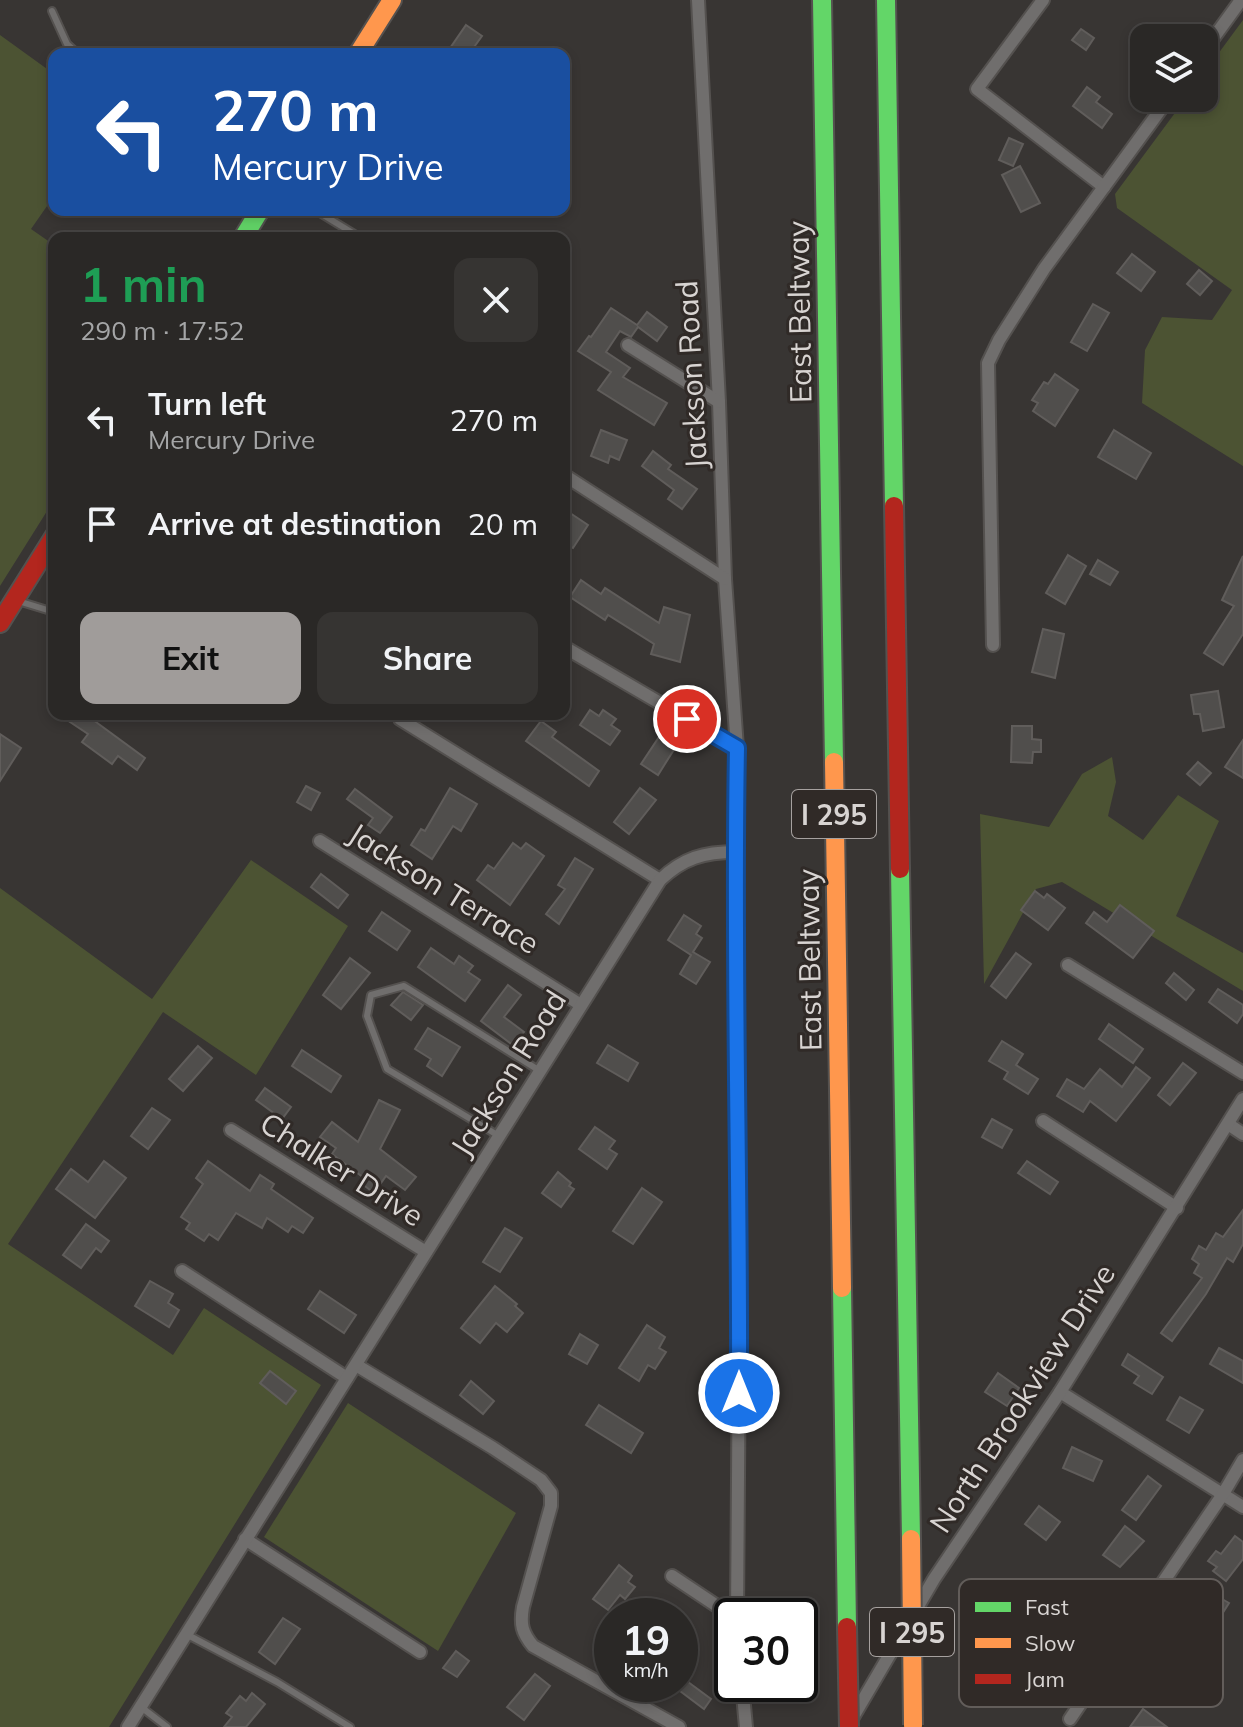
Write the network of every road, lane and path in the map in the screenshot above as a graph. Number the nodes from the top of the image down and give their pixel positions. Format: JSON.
{"nodes":[{"id":1,"x":392,"y":0,"type":"edge"},
{"id":2,"x":698,"y":0,"type":"edge"},
{"id":3,"x":822,"y":0,"type":"edge"},
{"id":4,"x":886,"y":0,"type":"edge"},
{"id":5,"x":1043,"y":0,"type":"edge"},
{"id":6,"x":1241,"y":0,"type":"edge"},
{"id":7,"x":52,"y":11,"type":"dead end"},
{"id":8,"x":1218,"y":32,"type":"edge"},
{"id":9,"x":71,"y":48,"type":"edge"},
{"id":10,"x":362,"y":48,"type":"edge"},
{"id":11,"x":1159,"y":112,"type":"edge"},
{"id":12,"x":1104,"y":187,"type":"junction"},
{"id":13,"x":325,"y":216,"type":"edge"},
{"id":14,"x":351,"y":232,"type":"edge"},
{"id":15,"x":628,"y":345,"type":"dead end"},
{"id":16,"x":719,"y":402,"type":"junction"},
{"id":17,"x":570,"y":479,"type":"edge"},
{"id":18,"x":48,"y":547,"type":"edge"},
{"id":19,"x":725,"y":579,"type":"junction"},
{"id":20,"x":15,"y":599,"type":"junction"},
{"id":21,"x":48,"y":610,"type":"edge"},
{"id":22,"x":0,"y":623,"type":"edge"},
{"id":23,"x":993,"y":645,"type":"dead end"},
{"id":24,"x":570,"y":651,"type":"edge"},
{"id":25,"x":402,"y":720,"type":"edge"},
{"id":26,"x":737,"y":748,"type":"junction"},
{"id":27,"x":320,"y":841,"type":"dead end"},
{"id":28,"x":736,"y":852,"type":"junction"},
{"id":29,"x":660,"y":880,"type":"junction"},
{"id":30,"x":1068,"y":965,"type":"dead end"},
{"id":31,"x":581,"y":1005,"type":"junction"},
{"id":32,"x":540,"y":1071,"type":"junction"},
{"id":33,"x":1243,"y":1073,"type":"edge"},
{"id":34,"x":1243,"y":1099,"type":"edge"},
{"id":35,"x":1043,"y":1121,"type":"dead end"},
{"id":36,"x":1228,"y":1124,"type":"junction"},
{"id":37,"x":231,"y":1130,"type":"dead end"},
{"id":38,"x":1243,"y":1134,"type":"edge"},
{"id":39,"x":499,"y":1136,"type":"junction"},
{"id":40,"x":1177,"y":1208,"type":"junction"},
{"id":41,"x":426,"y":1252,"type":"junction"},
{"id":42,"x":182,"y":1271,"type":"dead end"},
{"id":43,"x":356,"y":1365,"type":"junction"},
{"id":44,"x":347,"y":1378,"type":"junction"},
{"id":45,"x":1060,"y":1392,"type":"junction"},
{"id":46,"x":1243,"y":1460,"type":"edge"},
{"id":47,"x":1223,"y":1494,"type":"junction"},
{"id":48,"x":1243,"y":1507,"type":"edge"},
{"id":49,"x":245,"y":1539,"type":"junction"},
{"id":50,"x":672,"y":1576,"type":"dead end"},
{"id":51,"x":1165,"y":1579,"type":"edge"},
{"id":52,"x":734,"y":1598,"type":"edge"},
{"id":53,"x":714,"y":1603,"type":"edge"},
{"id":54,"x":186,"y":1634,"type":"junction"},
{"id":55,"x":420,"y":1652,"type":"dead end"},
{"id":56,"x":744,"y":1702,"type":"edge"},
{"id":57,"x":141,"y":1707,"type":"junction"},
{"id":58,"x":1078,"y":1707,"type":"edge"},
{"id":59,"x":1070,"y":1719,"type":"dead end"},
{"id":60,"x":913,"y":1726,"type":"edge"},
{"id":61,"x":128,"y":1727,"type":"edge"},
{"id":62,"x":167,"y":1727,"type":"edge"},
{"id":63,"x":350,"y":1727,"type":"edge"},
{"id":64,"x":679,"y":1727,"type":"edge"},
{"id":65,"x":746,"y":1727,"type":"edge"},
{"id":66,"x":848,"y":1727,"type":"edge"}],
"edges":[{"from":1,"to":10,"type":"main road"},
{"from":2,"to":16,"type":"street","name":"Jackson Road"},
{"from":3,"to":66,"type":"main road","name":"East Beltway","number":"I 295","bridge":true},
{"from":4,"to":60,"type":"main road","number":"I 295","bridge":true},
{"from":5,"to":12,"type":"street"},
{"from":6,"to":8,"type":"street"},
{"from":7,"to":9,"type":"lane"},
{"from":11,"to":12,"type":"street"},
{"from":12,"to":23,"type":"street"},
{"from":13,"to":14,"type":"lane"},
{"from":15,"to":16,"type":"street"},
{"from":16,"to":19,"type":"street","name":"Jackson Road"},
{"from":17,"to":19,"type":"street"},
{"from":18,"to":20,"type":"main road"},
{"from":19,"to":26,"type":"street","name":"Jackson Road"},
{"from":20,"to":21,"type":"lane"},
{"from":20,"to":22,"type":"main road"},
{"from":24,"to":26,"type":"street"},
{"from":25,"to":29,"type":"street"},
{"from":26,"to":28,"type":"street","name":"Jackson Road"},
{"from":27,"to":31,"type":"street","name":"Jackson Terrace"},
{"from":28,"to":29,"type":"street","name":"Jackson Road"},
{"from":28,"to":52,"type":"street","name":"Jackson Road"},
{"from":29,"to":31,"type":"street","name":"Jackson Road"},
{"from":30,"to":33,"type":"street"},
{"from":31,"to":32,"type":"street","name":"Jackson Road"},
{"from":32,"to":39,"type":"street","name":"Jackson Road"},
{"from":32,"to":39,"type":"lane"},
{"from":34,"to":36,"type":"street","name":"North Brookview Drive"},
{"from":35,"to":40,"type":"street"},
{"from":36,"to":38,"type":"street"},
{"from":36,"to":40,"type":"street","name":"North Brookview Drive"},
{"from":37,"to":41,"type":"street","name":"Chalker Drive"},
{"from":39,"to":41,"type":"street","name":"Jackson Road"},
{"from":40,"to":45,"type":"street","name":"North Brookview Drive"},
{"from":41,"to":43,"type":"street","name":"Jackson Road"},
{"from":42,"to":44,"type":"street"},
{"from":43,"to":44,"type":"street","name":"Jackson Road"},
{"from":43,"to":64,"type":"street"},
{"from":44,"to":49,"type":"street","name":"Jackson Road"},
{"from":45,"to":47,"type":"street"},
{"from":45,"to":66,"type":"street","name":"North Brookview Drive"},
{"from":46,"to":47,"type":"street"},
{"from":47,"to":48,"type":"street"},
{"from":47,"to":51,"type":"street"},
{"from":49,"to":54,"type":"street","name":"Jackson Road"},
{"from":49,"to":55,"type":"street"},
{"from":50,"to":53,"type":"street"},
{"from":54,"to":57,"type":"street","name":"Jackson Road"},
{"from":54,"to":63,"type":"lane"},
{"from":56,"to":65,"type":"street"},
{"from":57,"to":61,"type":"street","name":"Jackson Road"},
{"from":57,"to":62,"type":"lane"},
{"from":58,"to":59,"type":"street"}]}
